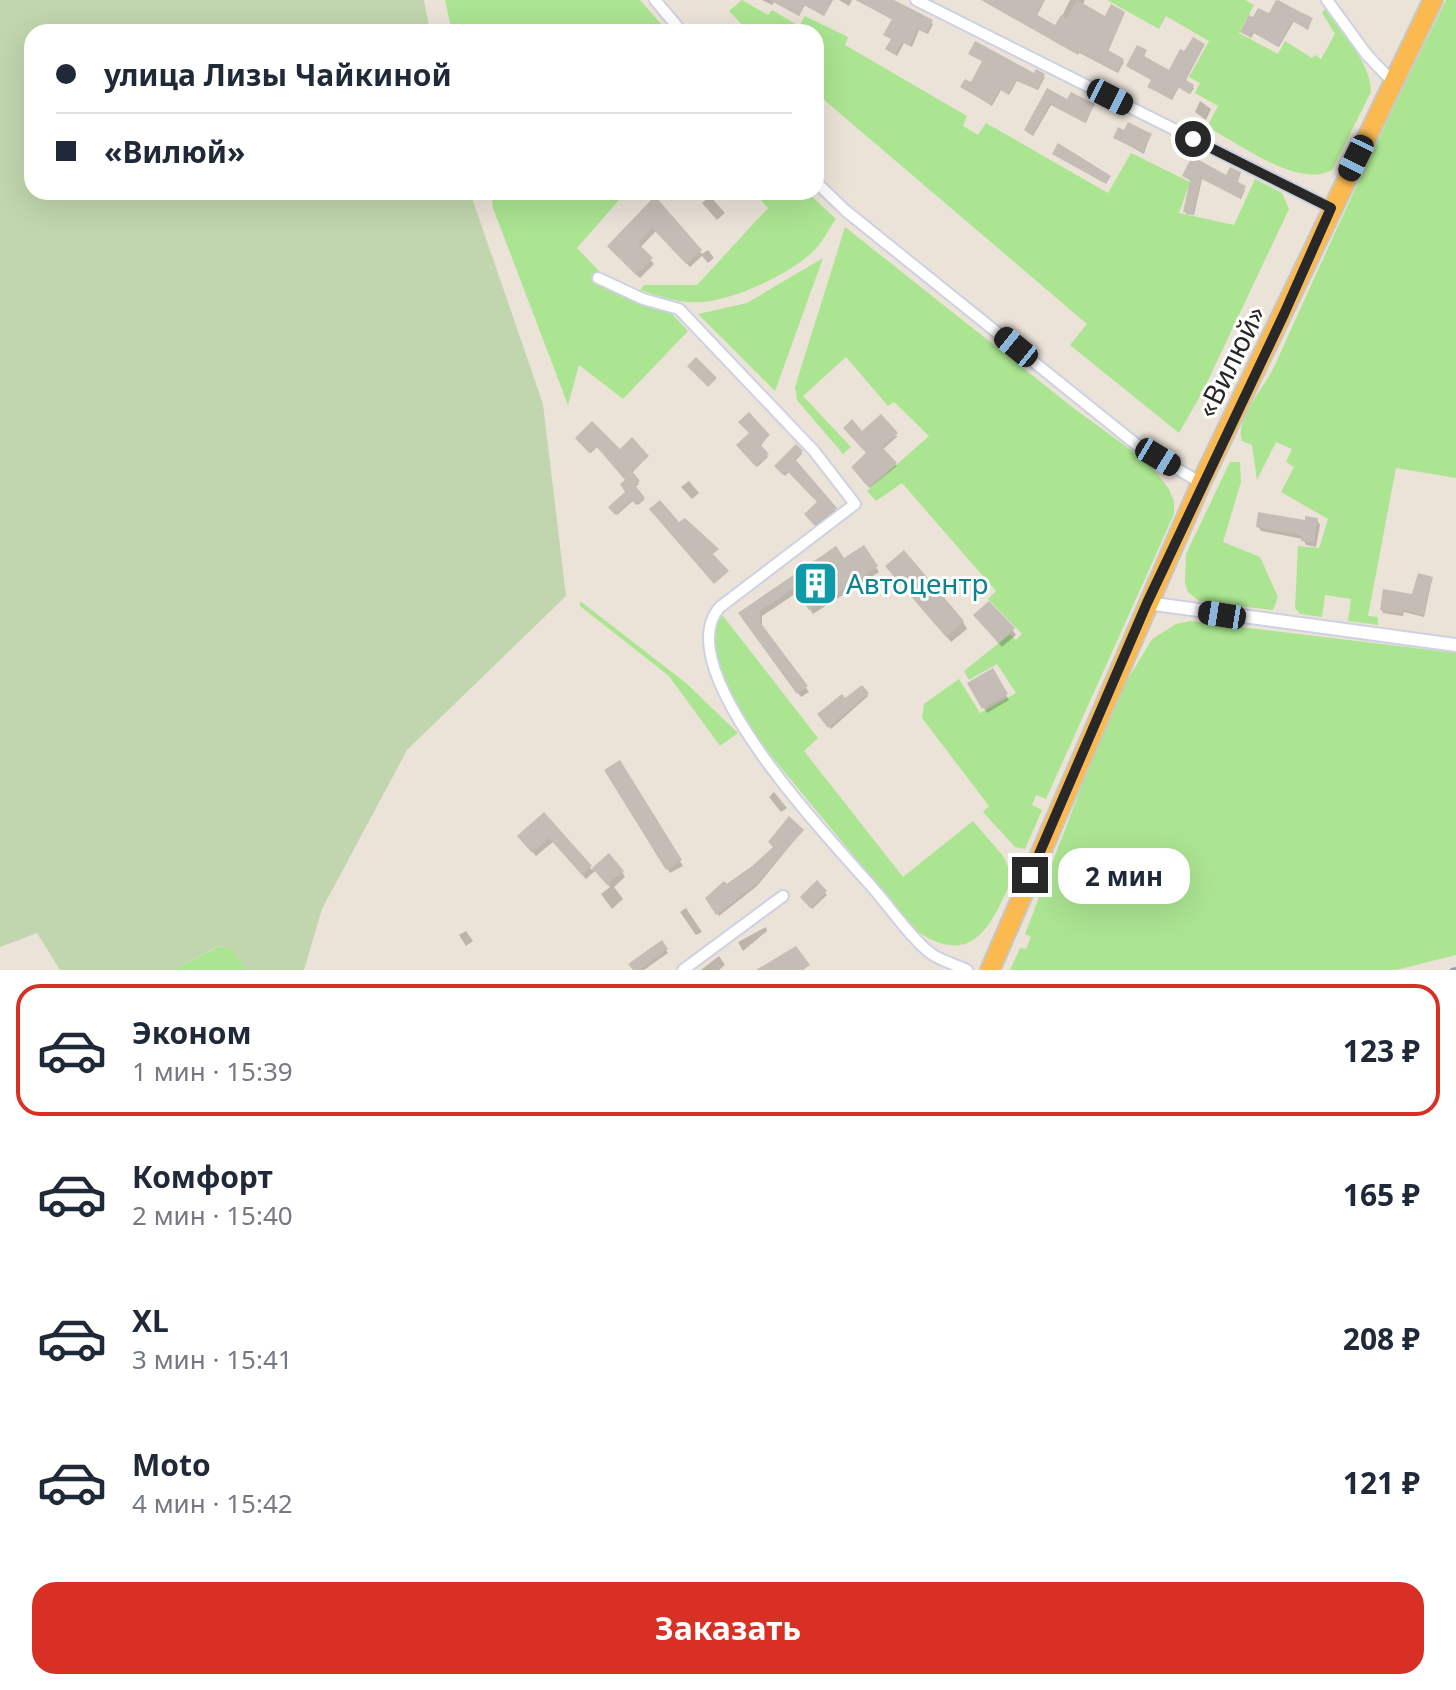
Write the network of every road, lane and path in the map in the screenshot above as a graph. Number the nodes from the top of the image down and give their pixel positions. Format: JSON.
{"nodes":[{"id":1,"x":655,"y":0,"type":"edge"},
{"id":2,"x":916,"y":0,"type":"edge"},
{"id":3,"x":1327,"y":0,"type":"edge"},
{"id":4,"x":1433,"y":0,"type":"edge"},
{"id":5,"x":675,"y":24,"type":"edge"},
{"id":6,"x":1393,"y":82,"type":"junction"},
{"id":7,"x":824,"y":190,"type":"edge"},
{"id":8,"x":1331,"y":208,"type":"junction"},
{"id":9,"x":598,"y":278,"type":"dead end"},
{"id":10,"x":1201,"y":483,"type":"junction"},
{"id":11,"x":1147,"y":603,"type":"junction"},
{"id":12,"x":1456,"y":645,"type":"edge"},
{"id":13,"x":783,"y":896,"type":"dead end"},
{"id":14,"x":683,"y":970,"type":"edge"},
{"id":15,"x":967,"y":970,"type":"edge"},
{"id":16,"x":990,"y":970,"type":"edge"}],
"edges":[{"from":1,"to":5,"type":"street"},
{"from":2,"to":8,"type":"street"},
{"from":3,"to":6,"type":"street"},
{"from":4,"to":6,"type":"highway","name":"«Вилюй»"},
{"from":6,"to":8,"type":"highway","name":"«Вилюй»"},
{"from":7,"to":10,"type":"street"},
{"from":8,"to":10,"type":"highway","name":"«Вилюй»"},
{"from":9,"to":15,"type":"street"},
{"from":10,"to":11,"type":"highway","name":"«Вилюй»"},
{"from":11,"to":12,"type":"street"},
{"from":11,"to":16,"type":"highway","name":"«Вилюй»"},
{"from":13,"to":14,"type":"street"}]}
